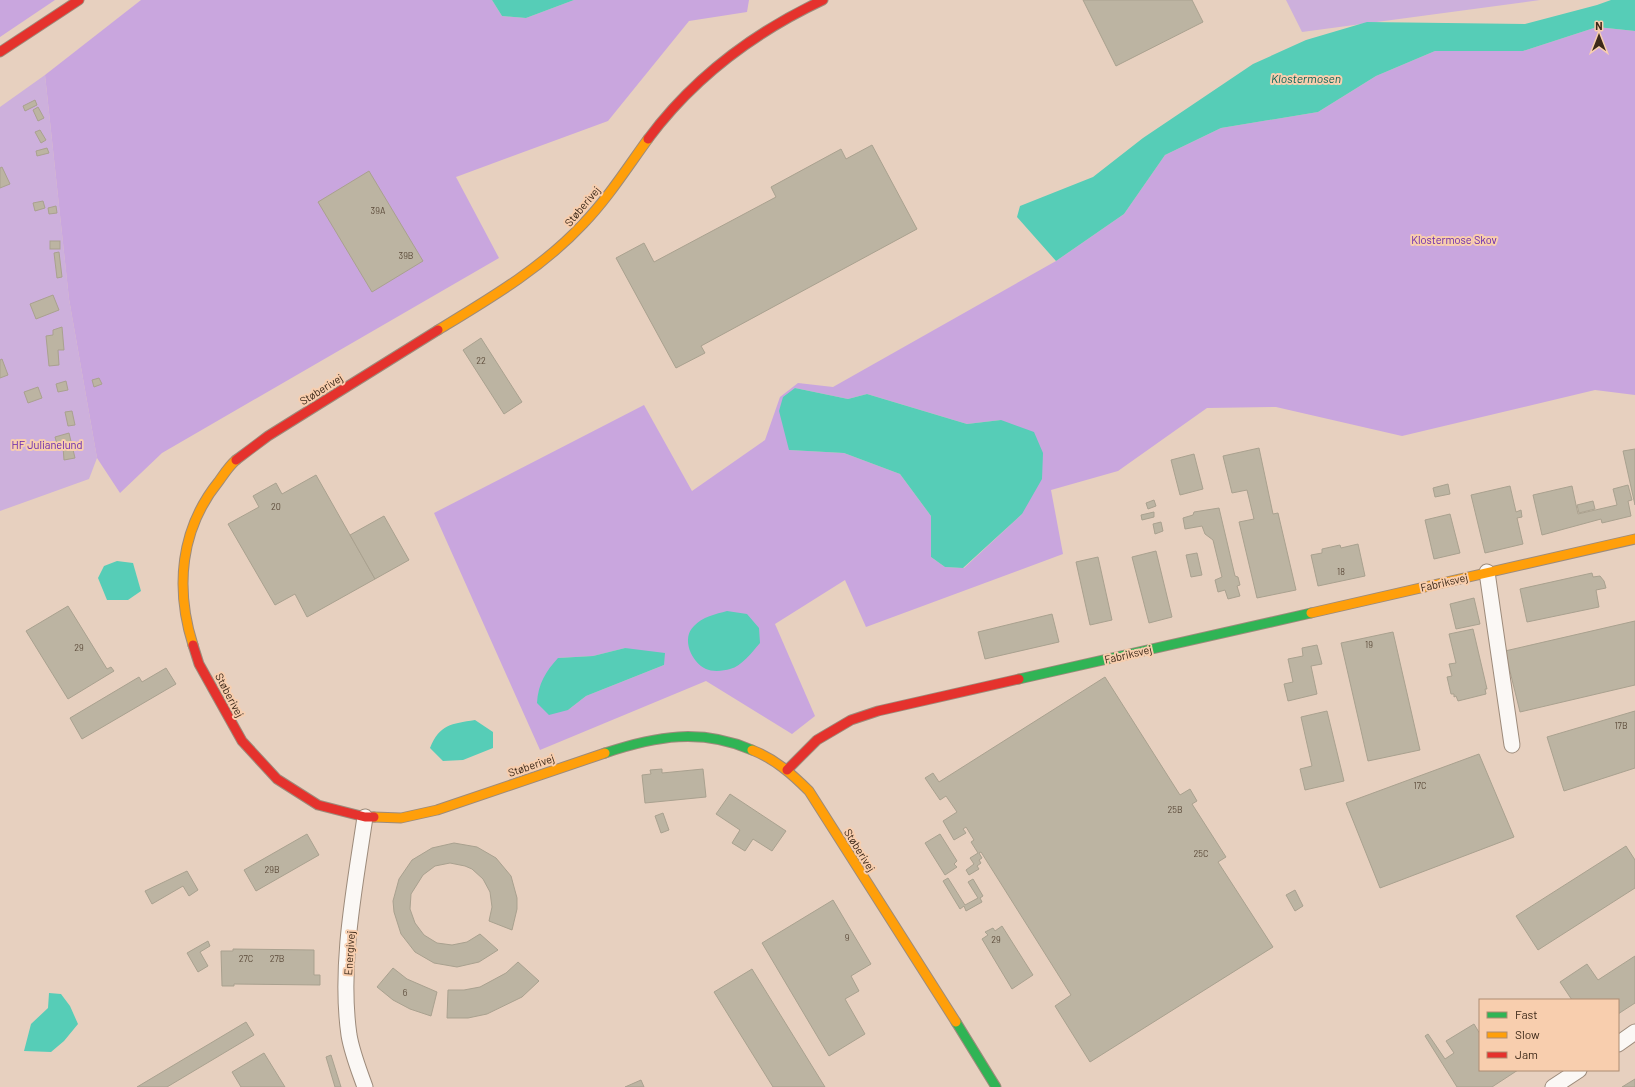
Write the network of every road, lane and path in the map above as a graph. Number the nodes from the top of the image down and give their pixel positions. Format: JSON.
{"nodes":[{"id":1,"x":79,"y":0,"type":"edge"},
{"id":2,"x":824,"y":0,"type":"edge"},
{"id":3,"x":0,"y":52,"type":"edge"},
{"id":4,"x":1635,"y":539,"type":"edge"},
{"id":5,"x":1487,"y":572,"type":"junction"},
{"id":6,"x":1512,"y":745,"type":"dead end"},
{"id":7,"x":787,"y":770,"type":"junction"},
{"id":8,"x":365,"y":817,"type":"junction"},
{"id":9,"x":1635,"y":1032,"type":"edge"},
{"id":10,"x":1619,"y":1043,"type":"edge"},
{"id":11,"x":1577,"y":1071,"type":"edge"},
{"id":12,"x":365,"y":1087,"type":"edge"},
{"id":13,"x":996,"y":1087,"type":"edge"},
{"id":14,"x":1553,"y":1087,"type":"edge"}],
"edges":[{"from":1,"to":3,"type":"street"},
{"from":2,"to":8,"type":"street","name":"Støberivej"},
{"from":4,"to":5,"type":"street","name":"Fabriksvej"},
{"from":5,"to":6,"type":"street"},
{"from":5,"to":7,"type":"street","name":"Fabriksvej"},
{"from":7,"to":8,"type":"street","name":"Støberivej"},
{"from":7,"to":13,"type":"street","name":"Støberivej"},
{"from":8,"to":12,"type":"street","name":"Energivej"},
{"from":9,"to":10,"type":"street"},
{"from":11,"to":14,"type":"street"}]}
